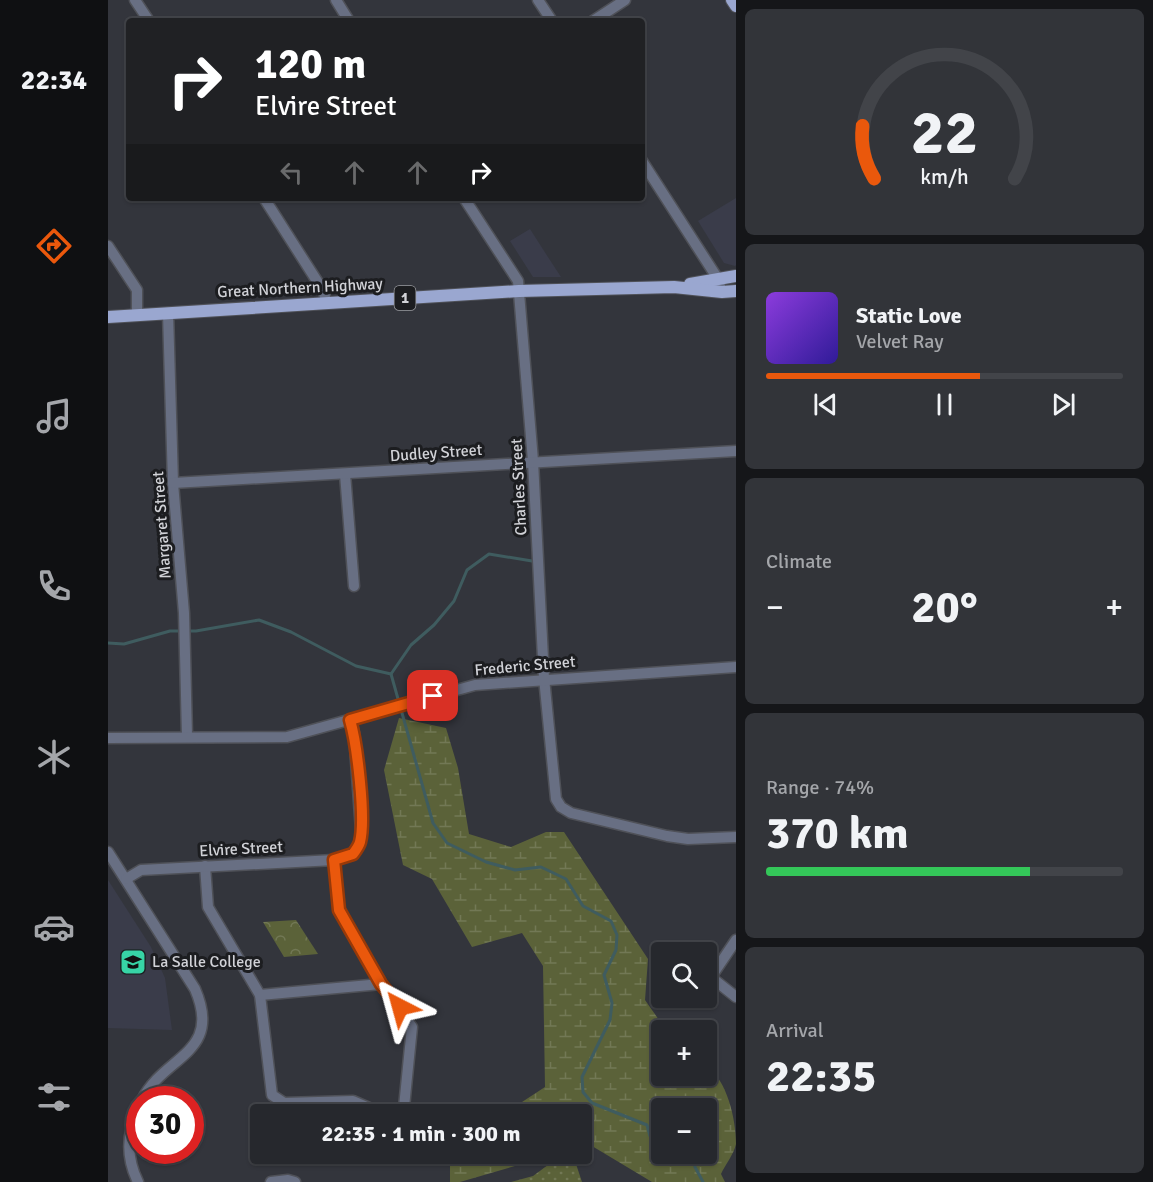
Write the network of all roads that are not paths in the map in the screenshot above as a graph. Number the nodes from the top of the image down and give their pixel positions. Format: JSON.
{"nodes":[{"id":1,"x":135,"y":0,"type":"edge"},
{"id":2,"x":336,"y":0,"type":"edge"},
{"id":3,"x":538,"y":0,"type":"edge"},
{"id":4,"x":625,"y":0,"type":"edge"},
{"id":5,"x":732,"y":0,"type":"edge"},
{"id":6,"x":736,"y":6,"type":"edge"},
{"id":7,"x":147,"y":18,"type":"edge"},
{"id":8,"x":347,"y":18,"type":"edge"},
{"id":9,"x":550,"y":18,"type":"edge"},
{"id":10,"x":598,"y":18,"type":"edge"},
{"id":11,"x":645,"y":166,"type":"edge"},
{"id":12,"x":266,"y":201,"type":"edge"},
{"id":13,"x":466,"y":201,"type":"edge"},
{"id":14,"x":108,"y":246,"type":"edge"},
{"id":15,"x":736,"y":276,"type":"edge"},
{"id":16,"x":718,"y":279,"type":"junction"},
{"id":17,"x":674,"y":287,"type":"junction"},
{"id":18,"x":519,"y":291,"type":"junction"},
{"id":19,"x":736,"y":291,"type":"edge"},
{"id":20,"x":722,"y":292,"type":"junction"},
{"id":21,"x":326,"y":303,"type":"junction"},
{"id":22,"x":168,"y":313,"type":"junction"},
{"id":23,"x":137,"y":315,"type":"junction"},
{"id":24,"x":108,"y":317,"type":"edge"},
{"id":25,"x":736,"y":451,"type":"edge"},
{"id":26,"x":533,"y":461,"type":"junction"},
{"id":27,"x":345,"y":474,"type":"junction"},
{"id":28,"x":173,"y":483,"type":"junction"},
{"id":29,"x":354,"y":586,"type":"dead end"},
{"id":30,"x":736,"y":667,"type":"edge"},
{"id":31,"x":544,"y":678,"type":"junction"},
{"id":32,"x":350,"y":720,"type":"junction"},
{"id":33,"x":187,"y":736,"type":"junction"},
{"id":34,"x":108,"y":738,"type":"edge"},
{"id":35,"x":736,"y":837,"type":"edge"},
{"id":36,"x":108,"y":852,"type":"edge"},
{"id":37,"x":334,"y":860,"type":"junction"},
{"id":38,"x":205,"y":866,"type":"junction"},
{"id":39,"x":126,"y":879,"type":"junction"},
{"id":40,"x":736,"y":940,"type":"edge"},
{"id":41,"x":717,"y":965,"type":"edge"},
{"id":42,"x":717,"y":982,"type":"edge"},
{"id":43,"x":381,"y":984,"type":"junction"},
{"id":44,"x":260,"y":995,"type":"junction"},
{"id":45,"x":736,"y":998,"type":"edge"},
{"id":46,"x":154,"y":1086,"type":"edge"},
{"id":47,"x":360,"y":1104,"type":"edge"},
{"id":48,"x":405,"y":1104,"type":"edge"},
{"id":49,"x":133,"y":1164,"type":"edge"},
{"id":50,"x":291,"y":1181,"type":"edge"},
{"id":51,"x":138,"y":1182,"type":"edge"},
{"id":52,"x":271,"y":1182,"type":"edge"}],
"edges":[{"from":1,"to":7,"type":"street"},
{"from":2,"to":8,"type":"street"},
{"from":3,"to":9,"type":"street"},
{"from":4,"to":10,"type":"street"},
{"from":5,"to":6,"type":"main road"},
{"from":11,"to":16,"type":"street"},
{"from":12,"to":21,"type":"street"},
{"from":13,"to":18,"type":"street","name":"Charles Street"},
{"from":14,"to":23,"type":"street"},
{"from":15,"to":16,"type":"main road","name":"Great Northern Highway","number":"1"},
{"from":16,"to":17,"type":"main road","name":"Great Northern Highway","number":"1"},
{"from":16,"to":20,"type":"street"},
{"from":17,"to":18,"type":"main road","name":"Great Northern Highway","number":"1"},
{"from":17,"to":20,"type":"main road","name":"Great Northern Highway","number":"1"},
{"from":18,"to":21,"type":"main road","name":"Great Northern Highway","number":"1"},
{"from":18,"to":26,"type":"street","name":"Charles Street"},
{"from":19,"to":20,"type":"main road","name":"Great Northern Highway","number":"1"},
{"from":21,"to":22,"type":"main road","name":"Great Northern Highway","number":"1"},
{"from":22,"to":23,"type":"main road","name":"Great Northern Highway","number":"1"},
{"from":22,"to":28,"type":"street","name":"Margaret Street"},
{"from":23,"to":24,"type":"main road","name":"Great Northern Highway","number":"1"},
{"from":25,"to":26,"type":"street","name":"Dudley Street"},
{"from":26,"to":27,"type":"street","name":"Dudley Street"},
{"from":26,"to":31,"type":"street","name":"Charles Street"},
{"from":27,"to":28,"type":"street","name":"Dudley Street"},
{"from":27,"to":29,"type":"street"},
{"from":28,"to":33,"type":"street","name":"Margaret Street"},
{"from":30,"to":31,"type":"street","name":"Frederic Street"},
{"from":31,"to":32,"type":"street","name":"Frederic Street"},
{"from":31,"to":35,"type":"street","name":"Charles Street"},
{"from":32,"to":33,"type":"street","name":"Frederic Street"},
{"from":32,"to":37,"type":"street","name":"Elvire Street"},
{"from":33,"to":34,"type":"street","name":"Frederic Street"},
{"from":36,"to":39,"type":"street"},
{"from":37,"to":38,"type":"street","name":"Elvire Street"},
{"from":37,"to":43,"type":"street"},
{"from":38,"to":39,"type":"street","name":"Elvire Street"},
{"from":38,"to":44,"type":"street"},
{"from":39,"to":46,"type":"street"},
{"from":40,"to":41,"type":"street"},
{"from":42,"to":45,"type":"street"},
{"from":43,"to":44,"type":"street"},
{"from":43,"to":48,"type":"street"},
{"from":44,"to":47,"type":"street"},
{"from":49,"to":51,"type":"street"},
{"from":50,"to":52,"type":"street"}]}
